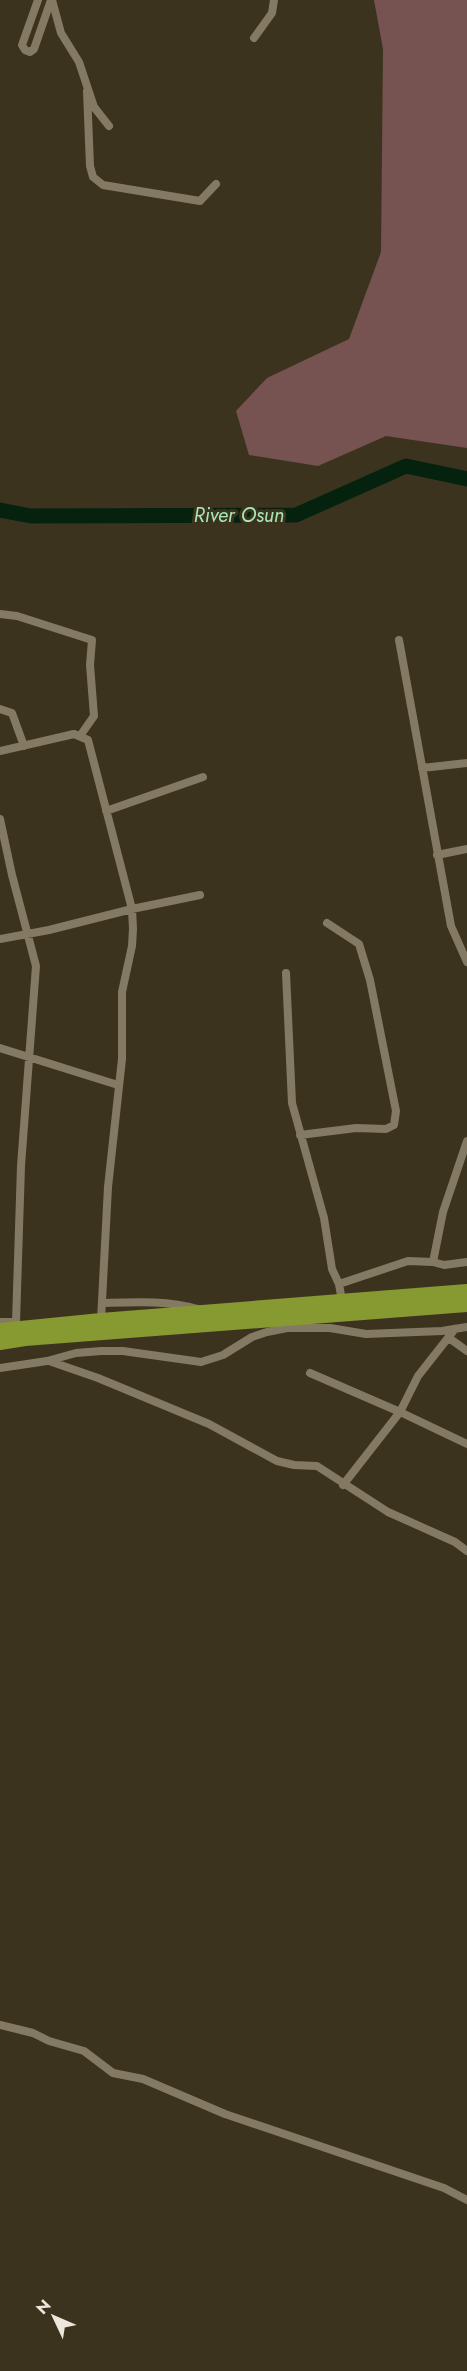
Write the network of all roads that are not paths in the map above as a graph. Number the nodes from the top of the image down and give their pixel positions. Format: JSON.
{"nodes":[{"id":1,"x":38,"y":0,"type":"edge"},
{"id":2,"x":52,"y":0,"type":"edge"},
{"id":3,"x":274,"y":0,"type":"edge"},
{"id":4,"x":254,"y":38,"type":"dead end"},
{"id":5,"x":87,"y":92,"type":"junction"},
{"id":6,"x":109,"y":126,"type":"dead end"},
{"id":7,"x":216,"y":184,"type":"dead end"},
{"id":8,"x":0,"y":614,"type":"edge"},
{"id":9,"x":399,"y":640,"type":"dead end"},
{"id":10,"x":0,"y":709,"type":"edge"},
{"id":11,"x":80,"y":736,"type":"junction"},
{"id":12,"x":24,"y":746,"type":"junction"},
{"id":13,"x":0,"y":751,"type":"edge"},
{"id":14,"x":467,"y":763,"type":"edge"},
{"id":15,"x":422,"y":768,"type":"junction"},
{"id":16,"x":202,"y":777,"type":"dead end"},
{"id":17,"x":106,"y":812,"type":"junction"},
{"id":18,"x":0,"y":819,"type":"edge"},
{"id":19,"x":467,"y":849,"type":"edge"},
{"id":20,"x":437,"y":855,"type":"junction"},
{"id":21,"x":200,"y":896,"type":"dead end"},
{"id":22,"x":132,"y":909,"type":"junction"},
{"id":23,"x":327,"y":924,"type":"dead end"},
{"id":24,"x":28,"y":933,"type":"junction"},
{"id":25,"x":0,"y":939,"type":"edge"},
{"id":26,"x":467,"y":962,"type":"edge"},
{"id":27,"x":286,"y":973,"type":"dead end"},
{"id":28,"x":0,"y":1048,"type":"edge"},
{"id":29,"x":30,"y":1056,"type":"junction"},
{"id":30,"x":118,"y":1085,"type":"junction"},
{"id":31,"x":300,"y":1135,"type":"junction"},
{"id":32,"x":467,"y":1141,"type":"edge"},
{"id":33,"x":434,"y":1262,"type":"junction"},
{"id":34,"x":467,"y":1262,"type":"edge"},
{"id":35,"x":339,"y":1284,"type":"junction"},
{"id":36,"x":467,"y":1291,"type":"edge"},
{"id":37,"x":102,"y":1303,"type":"junction"},
{"id":38,"x":467,"y":1305,"type":"edge"},
{"id":39,"x":343,"y":1308,"type":"junction"},
{"id":40,"x":206,"y":1312,"type":"junction"},
{"id":41,"x":101,"y":1320,"type":"junction"},
{"id":42,"x":0,"y":1322,"type":"edge"},
{"id":43,"x":17,"y":1325,"type":"junction"},
{"id":44,"x":467,"y":1327,"type":"edge"},
{"id":45,"x":455,"y":1329,"type":"junction"},
{"id":46,"x":0,"y":1330,"type":"edge"},
{"id":47,"x":348,"y":1330,"type":"junction"},
{"id":48,"x":449,"y":1338,"type":"junction"},
{"id":49,"x":0,"y":1343,"type":"edge"},
{"id":50,"x":467,"y":1351,"type":"edge"},
{"id":51,"x":48,"y":1361,"type":"junction"},
{"id":52,"x":0,"y":1368,"type":"edge"},
{"id":53,"x":310,"y":1373,"type":"dead end"},
{"id":54,"x":400,"y":1412,"type":"junction"},
{"id":55,"x":467,"y":1444,"type":"edge"},
{"id":56,"x":343,"y":1485,"type":"junction"},
{"id":57,"x":467,"y":1551,"type":"edge"},
{"id":58,"x":0,"y":2025,"type":"edge"},
{"id":59,"x":467,"y":2200,"type":"edge"}],
"edges":[{"from":1,"to":2,"type":"street"},
{"from":2,"to":5,"type":"street"},
{"from":3,"to":4,"type":"street"},
{"from":5,"to":6,"type":"street"},
{"from":5,"to":7,"type":"street"},
{"from":8,"to":11,"type":"street"},
{"from":9,"to":15,"type":"street"},
{"from":10,"to":12,"type":"street"},
{"from":11,"to":12,"type":"street"},
{"from":11,"to":17,"type":"street"},
{"from":12,"to":13,"type":"street"},
{"from":14,"to":15,"type":"street"},
{"from":15,"to":20,"type":"street"},
{"from":16,"to":17,"type":"street"},
{"from":17,"to":22,"type":"street"},
{"from":18,"to":24,"type":"street"},
{"from":19,"to":20,"type":"street"},
{"from":20,"to":26,"type":"street"},
{"from":21,"to":22,"type":"street"},
{"from":22,"to":24,"type":"street"},
{"from":22,"to":30,"type":"street"},
{"from":23,"to":31,"type":"street"},
{"from":24,"to":25,"type":"street"},
{"from":24,"to":29,"type":"street"},
{"from":27,"to":31,"type":"street"},
{"from":28,"to":29,"type":"street"},
{"from":29,"to":30,"type":"street"},
{"from":29,"to":43,"type":"street"},
{"from":30,"to":37,"type":"street"},
{"from":31,"to":35,"type":"street"},
{"from":32,"to":33,"type":"street"},
{"from":33,"to":34,"type":"street"},
{"from":33,"to":35,"type":"street"},
{"from":35,"to":39,"type":"street"},
{"from":36,"to":39,"type":"highway"},
{"from":37,"to":40,"type":"street"},
{"from":37,"to":41,"type":"street"},
{"from":38,"to":39,"type":"highway"},
{"from":39,"to":40,"type":"highway"},
{"from":39,"to":47,"type":"street"},
{"from":39,"to":49,"type":"highway"},
{"from":40,"to":41,"type":"highway"},
{"from":41,"to":43,"type":"highway"},
{"from":42,"to":43,"type":"street"},
{"from":43,"to":46,"type":"highway"},
{"from":44,"to":45,"type":"street"},
{"from":45,"to":47,"type":"street"},
{"from":45,"to":48,"type":"street"},
{"from":47,"to":51,"type":"street"},
{"from":48,"to":50,"type":"street"},
{"from":48,"to":54,"type":"street"},
{"from":51,"to":52,"type":"street"},
{"from":51,"to":56,"type":"street"},
{"from":53,"to":54,"type":"street"},
{"from":54,"to":55,"type":"street"},
{"from":54,"to":56,"type":"street"},
{"from":56,"to":57,"type":"street"},
{"from":58,"to":59,"type":"street"}]}
